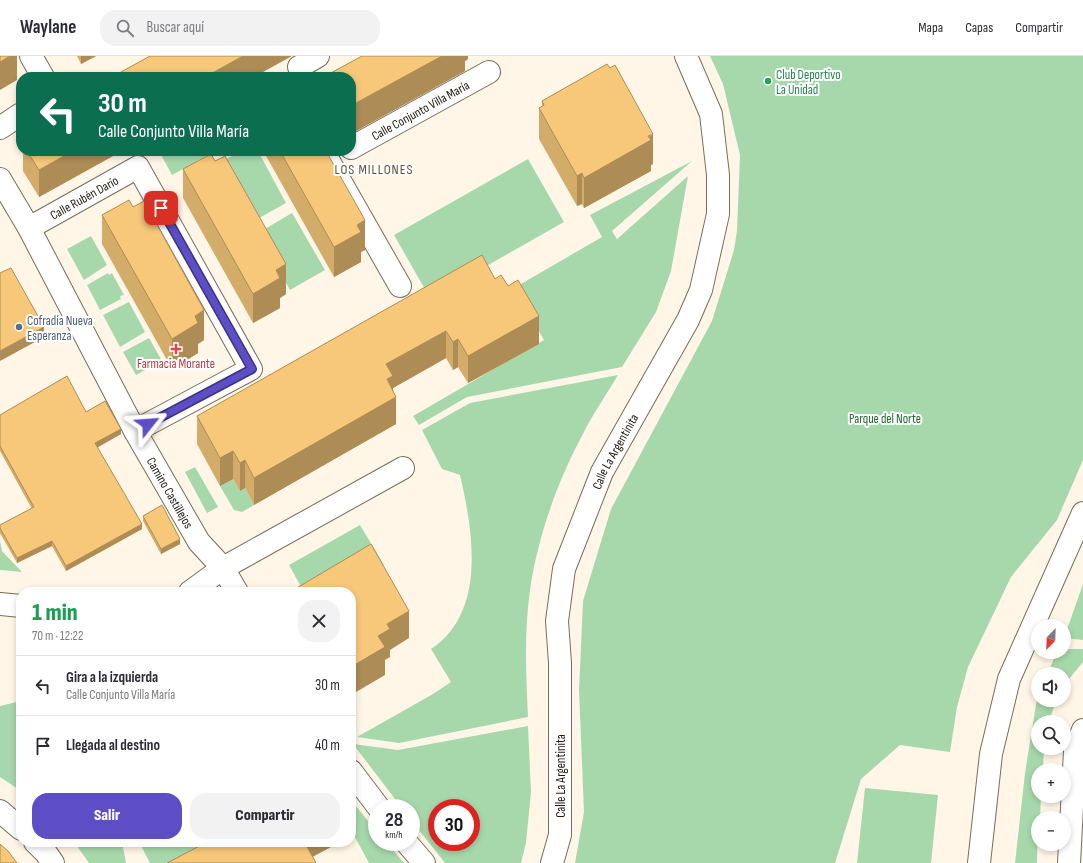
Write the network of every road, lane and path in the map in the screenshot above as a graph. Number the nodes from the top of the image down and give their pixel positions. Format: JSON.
{"nodes":[{"id":1,"x":31,"y":56,"type":"edge"},
{"id":2,"x":318,"y":56,"type":"edge"},
{"id":3,"x":686,"y":56,"type":"edge"},
{"id":4,"x":299,"y":67,"type":"dead end"},
{"id":5,"x":40,"y":72,"type":"edge"},
{"id":6,"x":489,"y":72,"type":"dead end"},
{"id":7,"x":16,"y":117,"type":"edge"},
{"id":8,"x":0,"y":128,"type":"edge"},
{"id":9,"x":356,"y":145,"type":"edge"},
{"id":10,"x":334,"y":156,"type":"edge"},
{"id":11,"x":0,"y":179,"type":"edge"},
{"id":12,"x":29,"y":228,"type":"junction"},
{"id":13,"x":400,"y":286,"type":"dead end"},
{"id":14,"x":135,"y":431,"type":"junction"},
{"id":15,"x":403,"y":468,"type":"dead end"},
{"id":16,"x":1083,"y":513,"type":"edge"},
{"id":17,"x":223,"y":568,"type":"junction"},
{"id":18,"x":197,"y":587,"type":"edge"},
{"id":19,"x":234,"y":587,"type":"edge"},
{"id":20,"x":0,"y":604,"type":"edge"},
{"id":21,"x":16,"y":606,"type":"edge"},
{"id":22,"x":1083,"y":730,"type":"edge"},
{"id":23,"x":356,"y":778,"type":"edge"},
{"id":24,"x":372,"y":799,"type":"edge"},
{"id":25,"x":0,"y":811,"type":"edge"},
{"id":26,"x":16,"y":825,"type":"edge"},
{"id":27,"x":39,"y":847,"type":"edge"},
{"id":28,"x":414,"y":851,"type":"edge"},
{"id":29,"x":53,"y":863,"type":"edge"},
{"id":30,"x":424,"y":863,"type":"edge"},
{"id":31,"x":552,"y":863,"type":"edge"},
{"id":32,"x":979,"y":863,"type":"edge"},
{"id":33,"x":1069,"y":863,"type":"edge"}],
"edges":[{"from":1,"to":5,"type":"street"},
{"from":2,"to":4,"type":"street"},
{"from":3,"to":31,"type":"street","name":"Calle La Argentinita"},
{"from":6,"to":9,"type":"street","name":"Calle Conjunto Villa María"},
{"from":7,"to":8,"type":"street"},
{"from":10,"to":13,"type":"street"},
{"from":11,"to":12,"type":"street","name":"Camino Castillejos"},
{"from":12,"to":14,"type":"street","name":"Camino Castillejos"},
{"from":12,"to":14,"type":"street","name":"Calle Rubén Darío"},
{"from":14,"to":17,"type":"street","name":"Camino Castillejos"},
{"from":15,"to":17,"type":"street"},
{"from":16,"to":32,"type":"street"},
{"from":17,"to":18,"type":"street"},
{"from":17,"to":19,"type":"street","name":"Camino Castillejos"},
{"from":20,"to":21,"type":"street"},
{"from":22,"to":33,"type":"street"},
{"from":23,"to":24,"type":"street"},
{"from":25,"to":26,"type":"street"},
{"from":27,"to":29,"type":"street"},
{"from":28,"to":30,"type":"street"}]}
